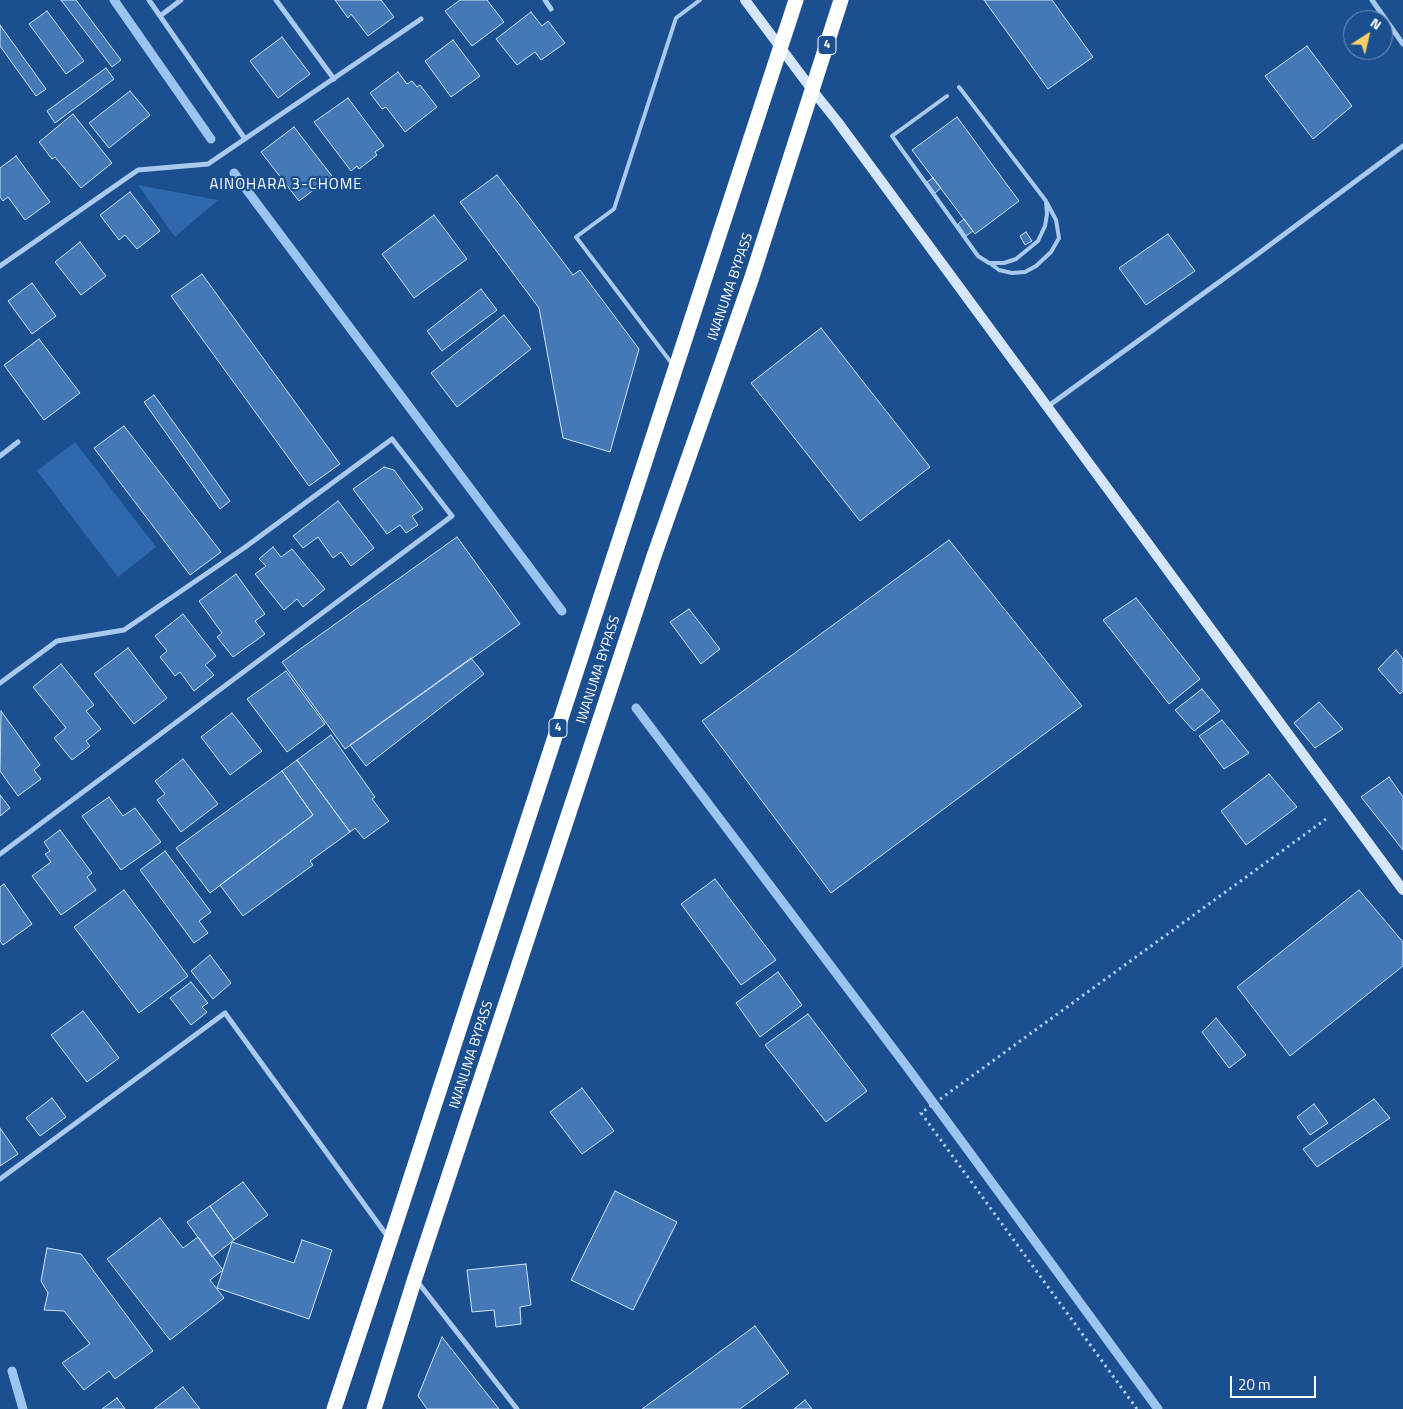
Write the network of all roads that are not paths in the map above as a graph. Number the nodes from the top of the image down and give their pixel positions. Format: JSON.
{"nodes":[{"id":1,"x":149,"y":0,"type":"edge"},
{"id":2,"x":182,"y":0,"type":"edge"},
{"id":3,"x":276,"y":0,"type":"edge"},
{"id":4,"x":545,"y":0,"type":"edge"},
{"id":5,"x":700,"y":0,"type":"edge"},
{"id":6,"x":745,"y":0,"type":"edge"},
{"id":7,"x":796,"y":0,"type":"edge"},
{"id":8,"x":841,"y":0,"type":"edge"},
{"id":9,"x":1372,"y":0,"type":"edge"},
{"id":10,"x":551,"y":9,"type":"dead end"},
{"id":11,"x":160,"y":16,"type":"junction"},
{"id":12,"x":421,"y":19,"type":"dead end"},
{"id":13,"x":1403,"y":44,"type":"edge"},
{"id":14,"x":781,"y":47,"type":"junction"},
{"id":15,"x":334,"y":79,"type":"junction"},
{"id":16,"x":960,"y":87,"type":"dead end"},
{"id":17,"x":813,"y":90,"type":"junction"},
{"id":18,"x":947,"y":96,"type":"dead end"},
{"id":19,"x":245,"y":140,"type":"junction"},
{"id":20,"x":1403,"y":146,"type":"edge"},
{"id":21,"x":1046,"y":201,"type":"junction"},
{"id":22,"x":989,"y":263,"type":"junction"},
{"id":23,"x":0,"y":266,"type":"edge"},
{"id":24,"x":675,"y":368,"type":"junction"},
{"id":25,"x":1047,"y":407,"type":"junction"},
{"id":26,"x":18,"y":442,"type":"dead end"},
{"id":27,"x":0,"y":456,"type":"edge"},
{"id":28,"x":0,"y":683,"type":"edge"},
{"id":29,"x":0,"y":854,"type":"edge"},
{"id":30,"x":1403,"y":890,"type":"edge"},
{"id":31,"x":0,"y":1179,"type":"edge"},
{"id":32,"x":390,"y":1241,"type":"junction"},
{"id":33,"x":415,"y":1278,"type":"junction"},
{"id":34,"x":334,"y":1409,"type":"edge"},
{"id":35,"x":374,"y":1409,"type":"edge"},
{"id":36,"x":517,"y":1409,"type":"edge"}],
"edges":[{"from":1,"to":11,"type":"street"},
{"from":2,"to":11,"type":"street"},
{"from":3,"to":15,"type":"street"},
{"from":4,"to":10,"type":"street"},
{"from":5,"to":24,"type":"lane"},
{"from":6,"to":14,"type":"street"},
{"from":7,"to":14,"type":"highway","name":"IWANUMA BYPASS","number":"4"},
{"from":8,"to":17,"type":"highway","name":"IWANUMA BYPASS","number":"4"},
{"from":9,"to":13,"type":"street"},
{"from":11,"to":19,"type":"street"},
{"from":12,"to":15,"type":"street"},
{"from":14,"to":17,"type":"street"},
{"from":14,"to":24,"type":"highway","name":"IWANUMA BYPASS","number":"4"},
{"from":15,"to":19,"type":"street"},
{"from":16,"to":21,"type":"lane"},
{"from":17,"to":25,"type":"street"},
{"from":17,"to":33,"type":"highway","name":"IWANUMA BYPASS","number":"4"},
{"from":18,"to":22,"type":"lane"},
{"from":19,"to":23,"type":"street"},
{"from":20,"to":25,"type":"street"},
{"from":21,"to":22,"type":"lane"},
{"from":21,"to":22,"type":"lane"},
{"from":24,"to":32,"type":"highway","name":"IWANUMA BYPASS","number":"4"},
{"from":25,"to":30,"type":"street"},
{"from":26,"to":27,"type":"street"},
{"from":28,"to":29,"type":"street"},
{"from":31,"to":32,"type":"street"},
{"from":32,"to":34,"type":"highway","name":"IWANUMA BYPASS","number":"4"},
{"from":33,"to":35,"type":"highway","name":"IWANUMA BYPASS","number":"4"},
{"from":33,"to":36,"type":"street"}]}
